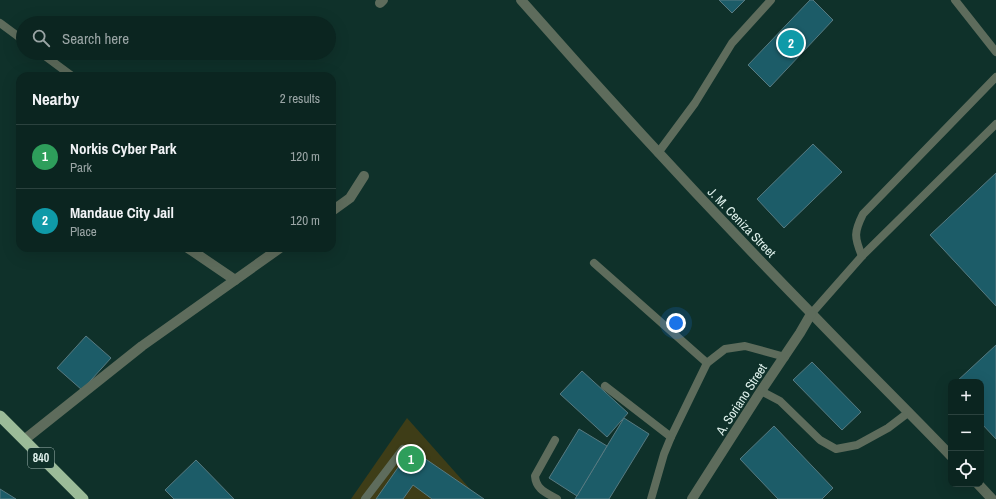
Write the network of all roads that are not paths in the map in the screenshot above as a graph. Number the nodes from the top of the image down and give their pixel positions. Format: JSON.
{"nodes":[{"id":1,"x":521,"y":0,"type":"edge"},
{"id":2,"x":770,"y":0,"type":"edge"},
{"id":3,"x":955,"y":0,"type":"edge"},
{"id":4,"x":0,"y":23,"type":"edge"},
{"id":5,"x":16,"y":35,"type":"edge"},
{"id":6,"x":996,"y":52,"type":"edge"},
{"id":7,"x":50,"y":60,"type":"edge"},
{"id":8,"x":67,"y":72,"type":"edge"},
{"id":9,"x":996,"y":77,"type":"edge"},
{"id":10,"x":996,"y":124,"type":"edge"},
{"id":11,"x":658,"y":153,"type":"junction"},
{"id":12,"x":364,"y":176,"type":"dead end"},
{"id":13,"x":336,"y":208,"type":"edge"},
{"id":14,"x":194,"y":252,"type":"edge"},
{"id":15,"x":274,"y":252,"type":"edge"},
{"id":16,"x":862,"y":256,"type":"junction"},
{"id":17,"x":594,"y":263,"type":"dead end"},
{"id":18,"x":235,"y":280,"type":"junction"},
{"id":19,"x":811,"y":314,"type":"junction"},
{"id":20,"x":785,"y":357,"type":"junction"},
{"id":21,"x":707,"y":363,"type":"junction"},
{"id":22,"x":605,"y":386,"type":"dead end"},
{"id":23,"x":761,"y":391,"type":"junction"},
{"id":24,"x":909,"y":412,"type":"junction"},
{"id":25,"x":0,"y":416,"type":"edge"},
{"id":26,"x":671,"y":437,"type":"junction"},
{"id":27,"x":24,"y":440,"type":"junction"},
{"id":28,"x":555,"y":440,"type":"dead end"},
{"id":29,"x":403,"y":449,"type":"dead end"},
{"id":30,"x":948,"y":453,"type":"edge"},
{"id":31,"x":981,"y":487,"type":"edge"},
{"id":32,"x":83,"y":499,"type":"edge"},
{"id":33,"x":366,"y":499,"type":"edge"},
{"id":34,"x":557,"y":499,"type":"edge"},
{"id":35,"x":651,"y":499,"type":"edge"},
{"id":36,"x":692,"y":499,"type":"edge"},
{"id":37,"x":992,"y":499,"type":"edge"}],
"edges":[{"from":1,"to":11,"type":"street","name":"J. M. Ceniza Street"},
{"from":2,"to":11,"type":"lane"},
{"from":3,"to":6,"type":"lane"},
{"from":4,"to":5,"type":"lane"},
{"from":7,"to":8,"type":"lane"},
{"from":9,"to":16,"type":"lane"},
{"from":10,"to":16,"type":"lane"},
{"from":11,"to":19,"type":"street","name":"J. M. Ceniza Street"},
{"from":12,"to":13,"type":"street"},
{"from":14,"to":18,"type":"street"},
{"from":15,"to":18,"type":"street"},
{"from":16,"to":19,"type":"lane"},
{"from":17,"to":21,"type":"lane"},
{"from":18,"to":27,"type":"street"},
{"from":19,"to":20,"type":"street","name":"A. Soriano Street"},
{"from":19,"to":24,"type":"street","name":"J. M. Ceniza Street"},
{"from":20,"to":21,"type":"lane"},
{"from":20,"to":23,"type":"street","name":"A. Soriano Street"},
{"from":21,"to":26,"type":"lane"},
{"from":22,"to":26,"type":"lane"},
{"from":23,"to":24,"type":"lane"},
{"from":23,"to":36,"type":"street","name":"A. Soriano Street"},
{"from":24,"to":30,"type":"street","name":"J. M. Ceniza Street"},
{"from":25,"to":27,"type":"highway","number":"840"},
{"from":26,"to":35,"type":"lane"},
{"from":27,"to":32,"type":"highway","number":"840"},
{"from":28,"to":34,"type":"lane"},
{"from":29,"to":33,"type":"lane"},
{"from":31,"to":37,"type":"street"}]}
